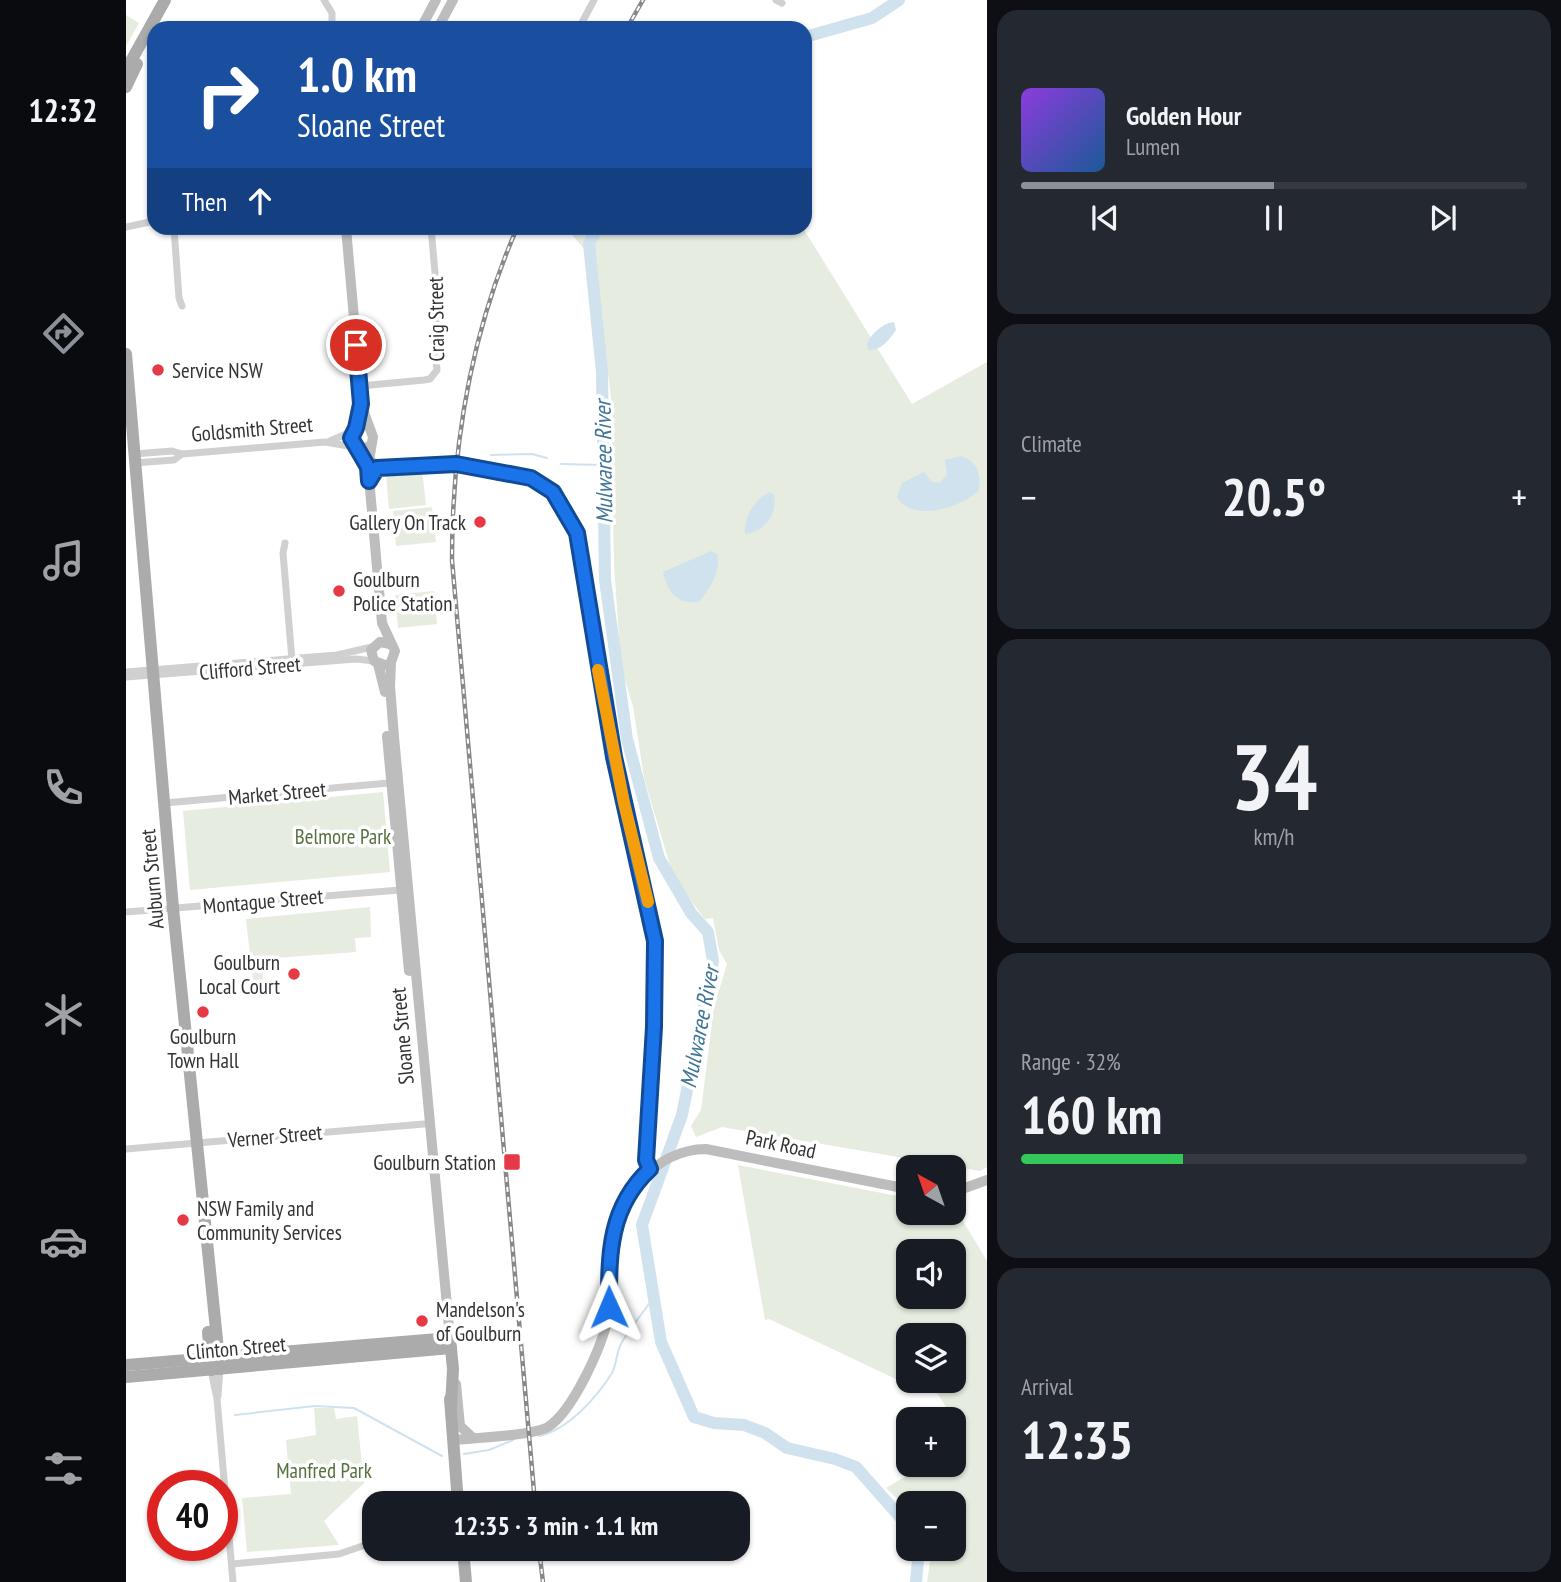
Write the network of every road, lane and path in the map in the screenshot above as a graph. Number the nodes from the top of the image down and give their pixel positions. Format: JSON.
{"nodes":[{"id":1,"x":165,"y":0,"type":"edge"},
{"id":2,"x":173,"y":0,"type":"edge"},
{"id":3,"x":324,"y":0,"type":"edge"},
{"id":4,"x":436,"y":0,"type":"edge"},
{"id":5,"x":453,"y":0,"type":"edge"},
{"id":6,"x":594,"y":0,"type":"edge"},
{"id":7,"x":153,"y":21,"type":"edge"},
{"id":8,"x":161,"y":21,"type":"edge"},
{"id":9,"x":332,"y":21,"type":"edge"},
{"id":10,"x":425,"y":21,"type":"edge"},
{"id":11,"x":442,"y":21,"type":"edge"},
{"id":12,"x":583,"y":21,"type":"edge"},
{"id":13,"x":147,"y":32,"type":"edge"},
{"id":14,"x":147,"y":47,"type":"edge"},
{"id":15,"x":126,"y":70,"type":"edge"},
{"id":16,"x":126,"y":87,"type":"edge"},
{"id":17,"x":126,"y":218,"type":"edge"},
{"id":18,"x":147,"y":221,"type":"edge"},
{"id":19,"x":139,"y":222,"type":"junction"},
{"id":20,"x":126,"y":227,"type":"edge"},
{"id":21,"x":174,"y":235,"type":"edge"},
{"id":22,"x":347,"y":235,"type":"edge"},
{"id":23,"x":432,"y":235,"type":"edge"},
{"id":24,"x":182,"y":306,"type":"dead end"},
{"id":25,"x":126,"y":354,"type":"edge"},
{"id":26,"x":360,"y":386,"type":"junction"},
{"id":27,"x":361,"y":404,"type":"junction"},
{"id":28,"x":126,"y":426,"type":"edge"},
{"id":29,"x":369,"y":429,"type":"junction"},
{"id":30,"x":354,"y":430,"type":"junction"},
{"id":31,"x":326,"y":442,"type":"junction"},
{"id":32,"x":364,"y":453,"type":"junction"},
{"id":33,"x":130,"y":459,"type":"edge"},
{"id":34,"x":384,"y":466,"type":"junction"},
{"id":35,"x":369,"y":481,"type":"junction"},
{"id":36,"x":285,"y":543,"type":"dead end"},
{"id":37,"x":382,"y":623,"type":"junction"},
{"id":38,"x":390,"y":644,"type":"junction"},
{"id":39,"x":375,"y":645,"type":"junction"},
{"id":40,"x":292,"y":661,"type":"junction"},
{"id":41,"x":391,"y":662,"type":"junction"},
{"id":42,"x":376,"y":663,"type":"junction"},
{"id":43,"x":126,"y":672,"type":"edge"},
{"id":44,"x":150,"y":672,"type":"junction"},
{"id":45,"x":126,"y":677,"type":"edge"},
{"id":46,"x":394,"y":737,"type":"junction"},
{"id":47,"x":389,"y":783,"type":"junction"},
{"id":48,"x":165,"y":803,"type":"junction"},
{"id":49,"x":404,"y":845,"type":"junction"},
{"id":50,"x":400,"y":890,"type":"junction"},
{"id":51,"x":170,"y":908,"type":"junction"},
{"id":52,"x":126,"y":912,"type":"edge"},
{"id":53,"x":414,"y":915,"type":"dead end"},
{"id":54,"x":412,"y":928,"type":"junction"},
{"id":55,"x":424,"y":1124,"type":"junction"},
{"id":56,"x":193,"y":1143,"type":"junction"},
{"id":57,"x":126,"y":1149,"type":"edge"},
{"id":58,"x":650,"y":1169,"type":"junction"},
{"id":59,"x":987,"y":1180,"type":"edge"},
{"id":60,"x":896,"y":1187,"type":"edge"},
{"id":61,"x":966,"y":1188,"type":"edge"},
{"id":62,"x":447,"y":1343,"type":"junction"},
{"id":63,"x":215,"y":1364,"type":"junction"},
{"id":64,"x":126,"y":1365,"type":"edge"},
{"id":65,"x":453,"y":1369,"type":"junction"},
{"id":66,"x":126,"y":1377,"type":"edge"},
{"id":67,"x":451,"y":1406,"type":"junction"},
{"id":68,"x":473,"y":1438,"type":"junction"},
{"id":69,"x":453,"y":1440,"type":"junction"},
{"id":70,"x":457,"y":1491,"type":"edge"},
{"id":71,"x":362,"y":1546,"type":"edge"},
{"id":72,"x":464,"y":1561,"type":"edge"},
{"id":73,"x":232,"y":1564,"type":"junction"},
{"id":74,"x":233,"y":1582,"type":"edge"},
{"id":75,"x":466,"y":1582,"type":"edge"}],
"edges":[{"from":1,"to":7,"type":"main road"},
{"from":2,"to":8,"type":"main road"},
{"from":3,"to":9,"type":"street"},
{"from":4,"to":10,"type":"street"},
{"from":5,"to":11,"type":"street"},
{"from":6,"to":12,"type":"street"},
{"from":13,"to":15,"type":"main road"},
{"from":14,"to":16,"type":"main road"},
{"from":17,"to":19,"type":"street"},
{"from":18,"to":19,"type":"street"},
{"from":19,"to":20,"type":"street"},
{"from":21,"to":24,"type":"street"},
{"from":22,"to":26,"type":"street"},
{"from":23,"to":26,"type":"street","name":"Craig Street"},
{"from":25,"to":33,"type":"main road","name":"Auburn Street"},
{"from":26,"to":27,"type":"street"},
{"from":27,"to":29,"type":"street"},
{"from":27,"to":30,"type":"street"},
{"from":28,"to":33,"type":"main road","name":"Auburn Street"},
{"from":29,"to":30,"type":"street"},
{"from":29,"to":32,"type":"street"},
{"from":30,"to":31,"type":"street","name":"Goldsmith Street"},
{"from":30,"to":32,"type":"street"},
{"from":31,"to":32,"type":"street","name":"Goldsmith Street"},
{"from":31,"to":33,"type":"street","name":"Goldsmith Street"},
{"from":32,"to":34,"type":"street"},
{"from":32,"to":35,"type":"street"},
{"from":33,"to":44,"type":"main road","name":"Auburn Street"},
{"from":34,"to":35,"type":"street"},
{"from":34,"to":58,"type":"street"},
{"from":35,"to":37,"type":"street"},
{"from":36,"to":40,"type":"street"},
{"from":37,"to":38,"type":"street"},
{"from":37,"to":39,"type":"street"},
{"from":38,"to":39,"type":"street"},
{"from":38,"to":41,"type":"street","name":"Sloane Street"},
{"from":39,"to":40,"type":"street","name":"Clifford Street"},
{"from":39,"to":42,"type":"street","name":"Sloane Street"},
{"from":40,"to":42,"type":"street","name":"Clifford Street"},
{"from":40,"to":44,"type":"street","name":"Clifford Street"},
{"from":41,"to":42,"type":"street"},
{"from":41,"to":46,"type":"street","name":"Sloane Street"},
{"from":42,"to":47,"type":"street","name":"Sloane Street"},
{"from":43,"to":44,"type":"street","name":"Clifford Street"},
{"from":44,"to":45,"type":"street","name":"Clifford Street"},
{"from":44,"to":48,"type":"main road","name":"Auburn Street"},
{"from":44,"to":51,"type":"main road","name":"Auburn Street"},
{"from":46,"to":47,"type":"street"},
{"from":46,"to":49,"type":"street","name":"Sloane Street"},
{"from":47,"to":48,"type":"street","name":"Market Street"},
{"from":47,"to":50,"type":"street","name":"Sloane Street"},
{"from":48,"to":51,"type":"main road","name":"Auburn Street"},
{"from":49,"to":50,"type":"street"},
{"from":49,"to":54,"type":"street","name":"Sloane Street"},
{"from":50,"to":51,"type":"street","name":"Montague Street"},
{"from":50,"to":55,"type":"street","name":"Sloane Street"},
{"from":51,"to":52,"type":"street","name":"Montague Street"},
{"from":51,"to":56,"type":"main road","name":"Auburn Street"},
{"from":53,"to":54,"type":"street"},
{"from":54,"to":62,"type":"street","name":"Sloane Street"},
{"from":55,"to":56,"type":"street","name":"Verner Street"},
{"from":55,"to":62,"type":"street","name":"Sloane Street"},
{"from":56,"to":57,"type":"street","name":"Verner Street"},
{"from":56,"to":63,"type":"main road","name":"Auburn Street"},
{"from":58,"to":60,"type":"street","name":"Park Road"},
{"from":58,"to":68,"type":"street"},
{"from":59,"to":61,"type":"street"},
{"from":62,"to":63,"type":"main road","name":"Clinton Street"},
{"from":62,"to":65,"type":"main road","name":"Sloane Street"},
{"from":62,"to":67,"type":"main road","name":"Sloane Street"},
{"from":63,"to":64,"type":"main road","name":"Clinton Street"},
{"from":63,"to":66,"type":"main road","name":"Clinton Street"},
{"from":63,"to":73,"type":"street","name":"Auburn Street"},
{"from":65,"to":67,"type":"main road","name":"Sloane Street"},
{"from":65,"to":68,"type":"street"},
{"from":67,"to":69,"type":"main road","name":"Sloane Street"},
{"from":68,"to":69,"type":"street"},
{"from":69,"to":70,"type":"main road","name":"Sloane Street"},
{"from":71,"to":73,"type":"street"},
{"from":72,"to":75,"type":"main road"},
{"from":73,"to":74,"type":"street","name":"Auburn Street"}]}
